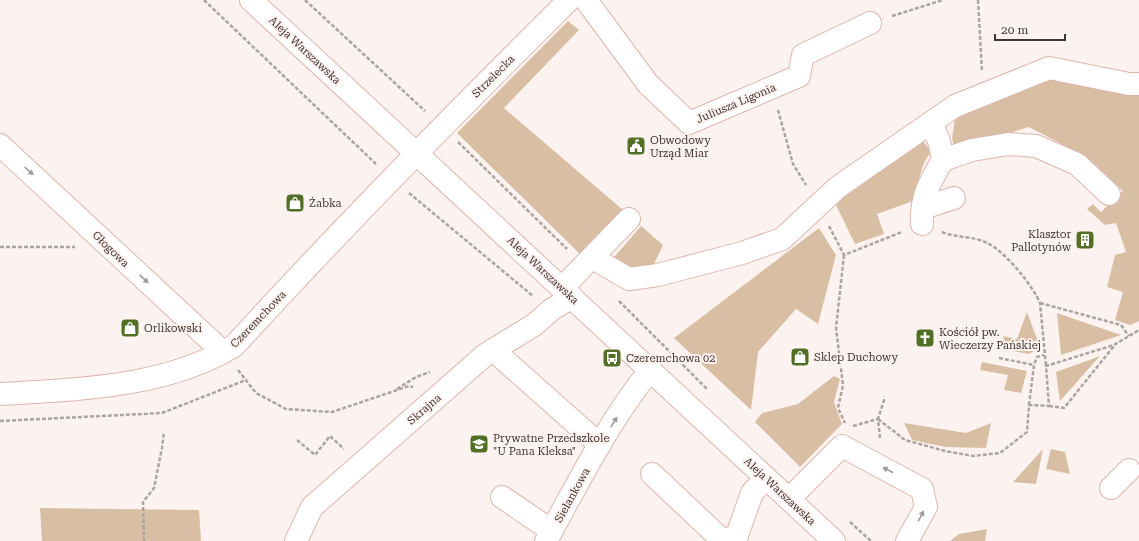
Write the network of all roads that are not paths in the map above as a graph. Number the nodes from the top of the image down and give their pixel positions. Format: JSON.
{"nodes":[{"id":1,"x":251,"y":0,"type":"edge"},
{"id":2,"x":569,"y":0,"type":"edge"},
{"id":3,"x":586,"y":0,"type":"edge"},
{"id":4,"x":870,"y":24,"type":"road end"},
{"id":5,"x":1139,"y":84,"type":"edge"},
{"id":6,"x":931,"y":123,"type":"junction"},
{"id":7,"x":0,"y":145,"type":"edge"},
{"id":8,"x":417,"y":154,"type":"junction"},
{"id":9,"x":943,"y":160,"type":"junction"},
{"id":10,"x":1109,"y":194,"type":"dead end"},
{"id":11,"x":954,"y":198,"type":"dead end"},
{"id":12,"x":628,"y":219,"type":"dead end"},
{"id":13,"x":588,"y":262,"type":"junction"},
{"id":14,"x":567,"y":293,"type":"junction"},
{"id":15,"x":494,"y":350,"type":"junction"},
{"id":16,"x":223,"y":352,"type":"junction"},
{"id":17,"x":650,"y":370,"type":"junction"},
{"id":18,"x":0,"y":394,"type":"edge"},
{"id":19,"x":600,"y":445,"type":"junction"},
{"id":20,"x":1129,"y":470,"type":"dead end"},
{"id":21,"x":652,"y":474,"type":"dead end"},
{"id":22,"x":766,"y":478,"type":"junction"},
{"id":23,"x":1111,"y":488,"type":"dead end"},
{"id":24,"x":502,"y":497,"type":"dead end"},
{"id":25,"x":789,"y":499,"type":"junction"},
{"id":26,"x":811,"y":532,"type":"edge"},
{"id":27,"x":549,"y":536,"type":"edge"},
{"id":28,"x":735,"y":539,"type":"edge"},
{"id":29,"x":296,"y":541,"type":"edge"},
{"id":30,"x":834,"y":541,"type":"edge"},
{"id":31,"x":907,"y":541,"type":"edge"}],
"edges":[{"from":1,"to":8,"type":"street","name":"Aleja Warszawska"},
{"from":2,"to":8,"type":"street","name":"Strzelecka"},
{"from":3,"to":4,"type":"street","name":"Juliusza Ligonia"},
{"from":5,"to":6,"type":"street"},
{"from":6,"to":9,"type":"street"},
{"from":6,"to":13,"type":"street"},
{"from":7,"to":16,"type":"street","name":"Głogowa","one_way":true},
{"from":8,"to":14,"type":"street","name":"Aleja Warszawska"},
{"from":8,"to":16,"type":"street","name":"Czeremchowa"},
{"from":9,"to":10,"type":"street"},
{"from":9,"to":11,"type":"street"},
{"from":12,"to":13,"type":"street","name":"Skrajna"},
{"from":13,"to":14,"type":"street","name":"Skrajna"},
{"from":14,"to":15,"type":"street","name":"Skrajna"},
{"from":14,"to":17,"type":"street","name":"Aleja Warszawska"},
{"from":15,"to":19,"type":"street"},
{"from":15,"to":29,"type":"street","name":"Skrajna"},
{"from":16,"to":18,"type":"street","name":"Czeremchowa"},
{"from":19,"to":17,"type":"street","name":"Sielankowa","one_way":true},
{"from":17,"to":22,"type":"street","name":"Aleja Warszawska"},
{"from":19,"to":27,"type":"street","name":"Sielankowa"},
{"from":20,"to":23,"type":"street"},
{"from":21,"to":28,"type":"street"},
{"from":22,"to":25,"type":"street","name":"Aleja Warszawska"},
{"from":22,"to":28,"type":"street"},
{"from":24,"to":27,"type":"street"},
{"from":25,"to":26,"type":"street","name":"Aleja Warszawska"},
{"from":31,"to":25,"type":"street","one_way":true},
{"from":26,"to":30,"type":"street","name":"Aleja Warszawska"}]}
